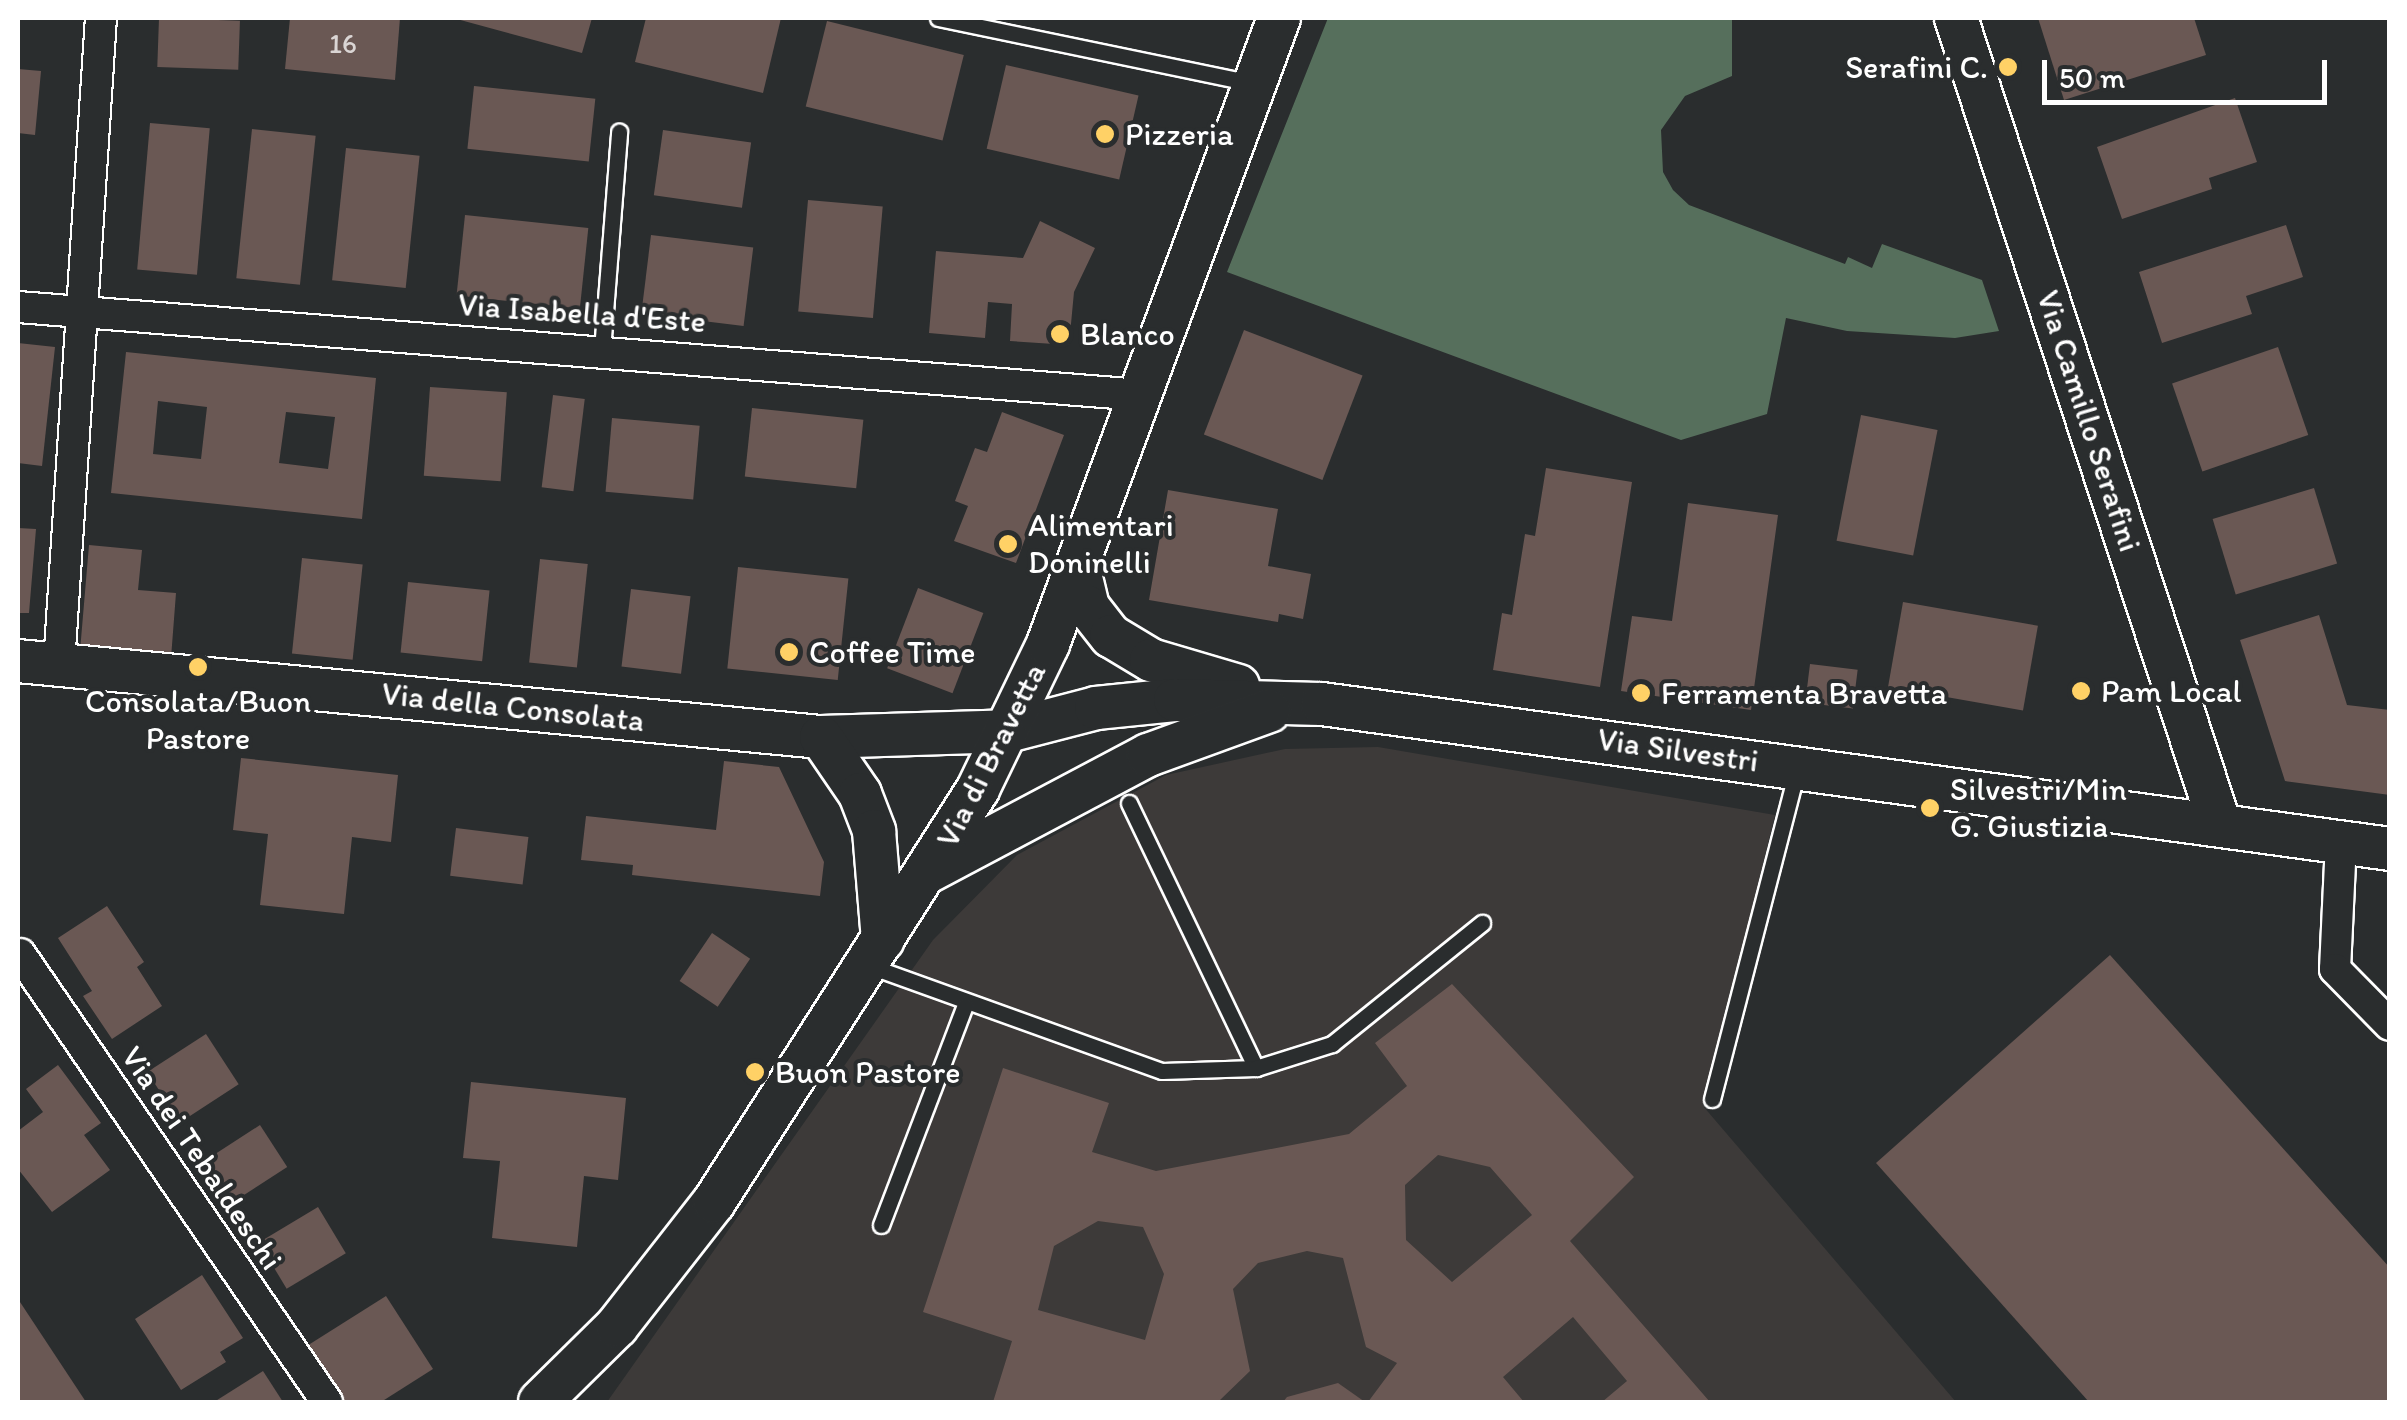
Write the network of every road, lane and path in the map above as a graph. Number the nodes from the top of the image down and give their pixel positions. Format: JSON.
{"nodes":[{"id":1,"x":101,"y":18,"type":"edge"},
{"id":2,"x":938,"y":18,"type":"edge"},
{"id":3,"x":1279,"y":18,"type":"edge"},
{"id":4,"x":1956,"y":18,"type":"edge"},
{"id":5,"x":1256,"y":84,"type":"junction"},
{"id":6,"x":619,"y":132,"type":"dead end"},
{"id":7,"x":18,"y":307,"type":"edge"},
{"id":8,"x":80,"y":312,"type":"junction"},
{"id":9,"x":602,"y":350,"type":"junction"},
{"id":10,"x":1140,"y":395,"type":"junction"},
{"id":11,"x":1078,"y":564,"type":"junction"},
{"id":12,"x":38,"y":663,"type":"edge"},
{"id":13,"x":1296,"y":702,"type":"junction"},
{"id":14,"x":1008,"y":731,"type":"junction"},
{"id":15,"x":821,"y":737,"type":"junction"},
{"id":16,"x":1798,"y":766,"type":"junction"},
{"id":17,"x":1129,"y":803,"type":"dead end"},
{"id":18,"x":2220,"y":826,"type":"junction"},
{"id":19,"x":2341,"y":842,"type":"junction"},
{"id":20,"x":2390,"y":849,"type":"edge"},
{"id":21,"x":931,"y":870,"type":"junction"},
{"id":22,"x":1482,"y":923,"type":"dead end"},
{"id":23,"x":875,"y":953,"type":"junction"},
{"id":24,"x":20,"y":954,"type":"dead end"},
{"id":25,"x":964,"y":1005,"type":"junction"},
{"id":26,"x":2390,"y":1025,"type":"edge"},
{"id":27,"x":1256,"y":1068,"type":"junction"},
{"id":28,"x":1712,"y":1099,"type":"dead end"},
{"id":29,"x":880,"y":1225,"type":"dead end"},
{"id":30,"x":327,"y":1402,"type":"edge"},
{"id":31,"x":540,"y":1402,"type":"edge"}],
"edges":[{"from":1,"to":8,"type":"street"},
{"from":2,"to":5,"type":"lane"},
{"from":3,"to":5,"type":"main road","name":"Via di Bravetta"},
{"from":4,"to":18,"type":"main road","name":"Via Camillo Serafini"},
{"from":5,"to":10,"type":"main road","name":"Via di Bravetta"},
{"from":6,"to":9,"type":"lane"},
{"from":7,"to":8,"type":"street","name":"Via Isabella d'Este"},
{"from":8,"to":9,"type":"street","name":"Via Isabella d'Este"},
{"from":8,"to":12,"type":"street"},
{"from":9,"to":10,"type":"street","name":"Via Isabella d'Este"},
{"from":10,"to":11,"type":"main road","name":"Via di Bravetta"},
{"from":11,"to":13,"type":"main road","name":"Via Silvestri"},
{"from":11,"to":14,"type":"main road","name":"Via di Bravetta"},
{"from":12,"to":15,"type":"main road","name":"Via della Consolata"},
{"from":13,"to":14,"type":"main road","name":"Via Silvestri"},
{"from":13,"to":16,"type":"main road","name":"Via Silvestri"},
{"from":13,"to":21,"type":"main road","name":"Via Silvestri"},
{"from":14,"to":15,"type":"main road","name":"Via della Consolata"},
{"from":14,"to":21,"type":"main road","name":"Via di Bravetta"},
{"from":15,"to":23,"type":"main road"},
{"from":16,"to":18,"type":"main road","name":"Via Silvestri"},
{"from":16,"to":28,"type":"lane"},
{"from":17,"to":27,"type":"lane"},
{"from":18,"to":19,"type":"main road"},
{"from":19,"to":20,"type":"main road"},
{"from":19,"to":26,"type":"street"},
{"from":21,"to":23,"type":"main road","name":"Via di Bravetta"},
{"from":22,"to":27,"type":"lane"},
{"from":23,"to":25,"type":"lane"},
{"from":23,"to":31,"type":"main road","name":"Via di Bravetta"},
{"from":24,"to":30,"type":"street","name":"Via dei Tebaldeschi"},
{"from":25,"to":27,"type":"lane"},
{"from":25,"to":29,"type":"lane"}]}
